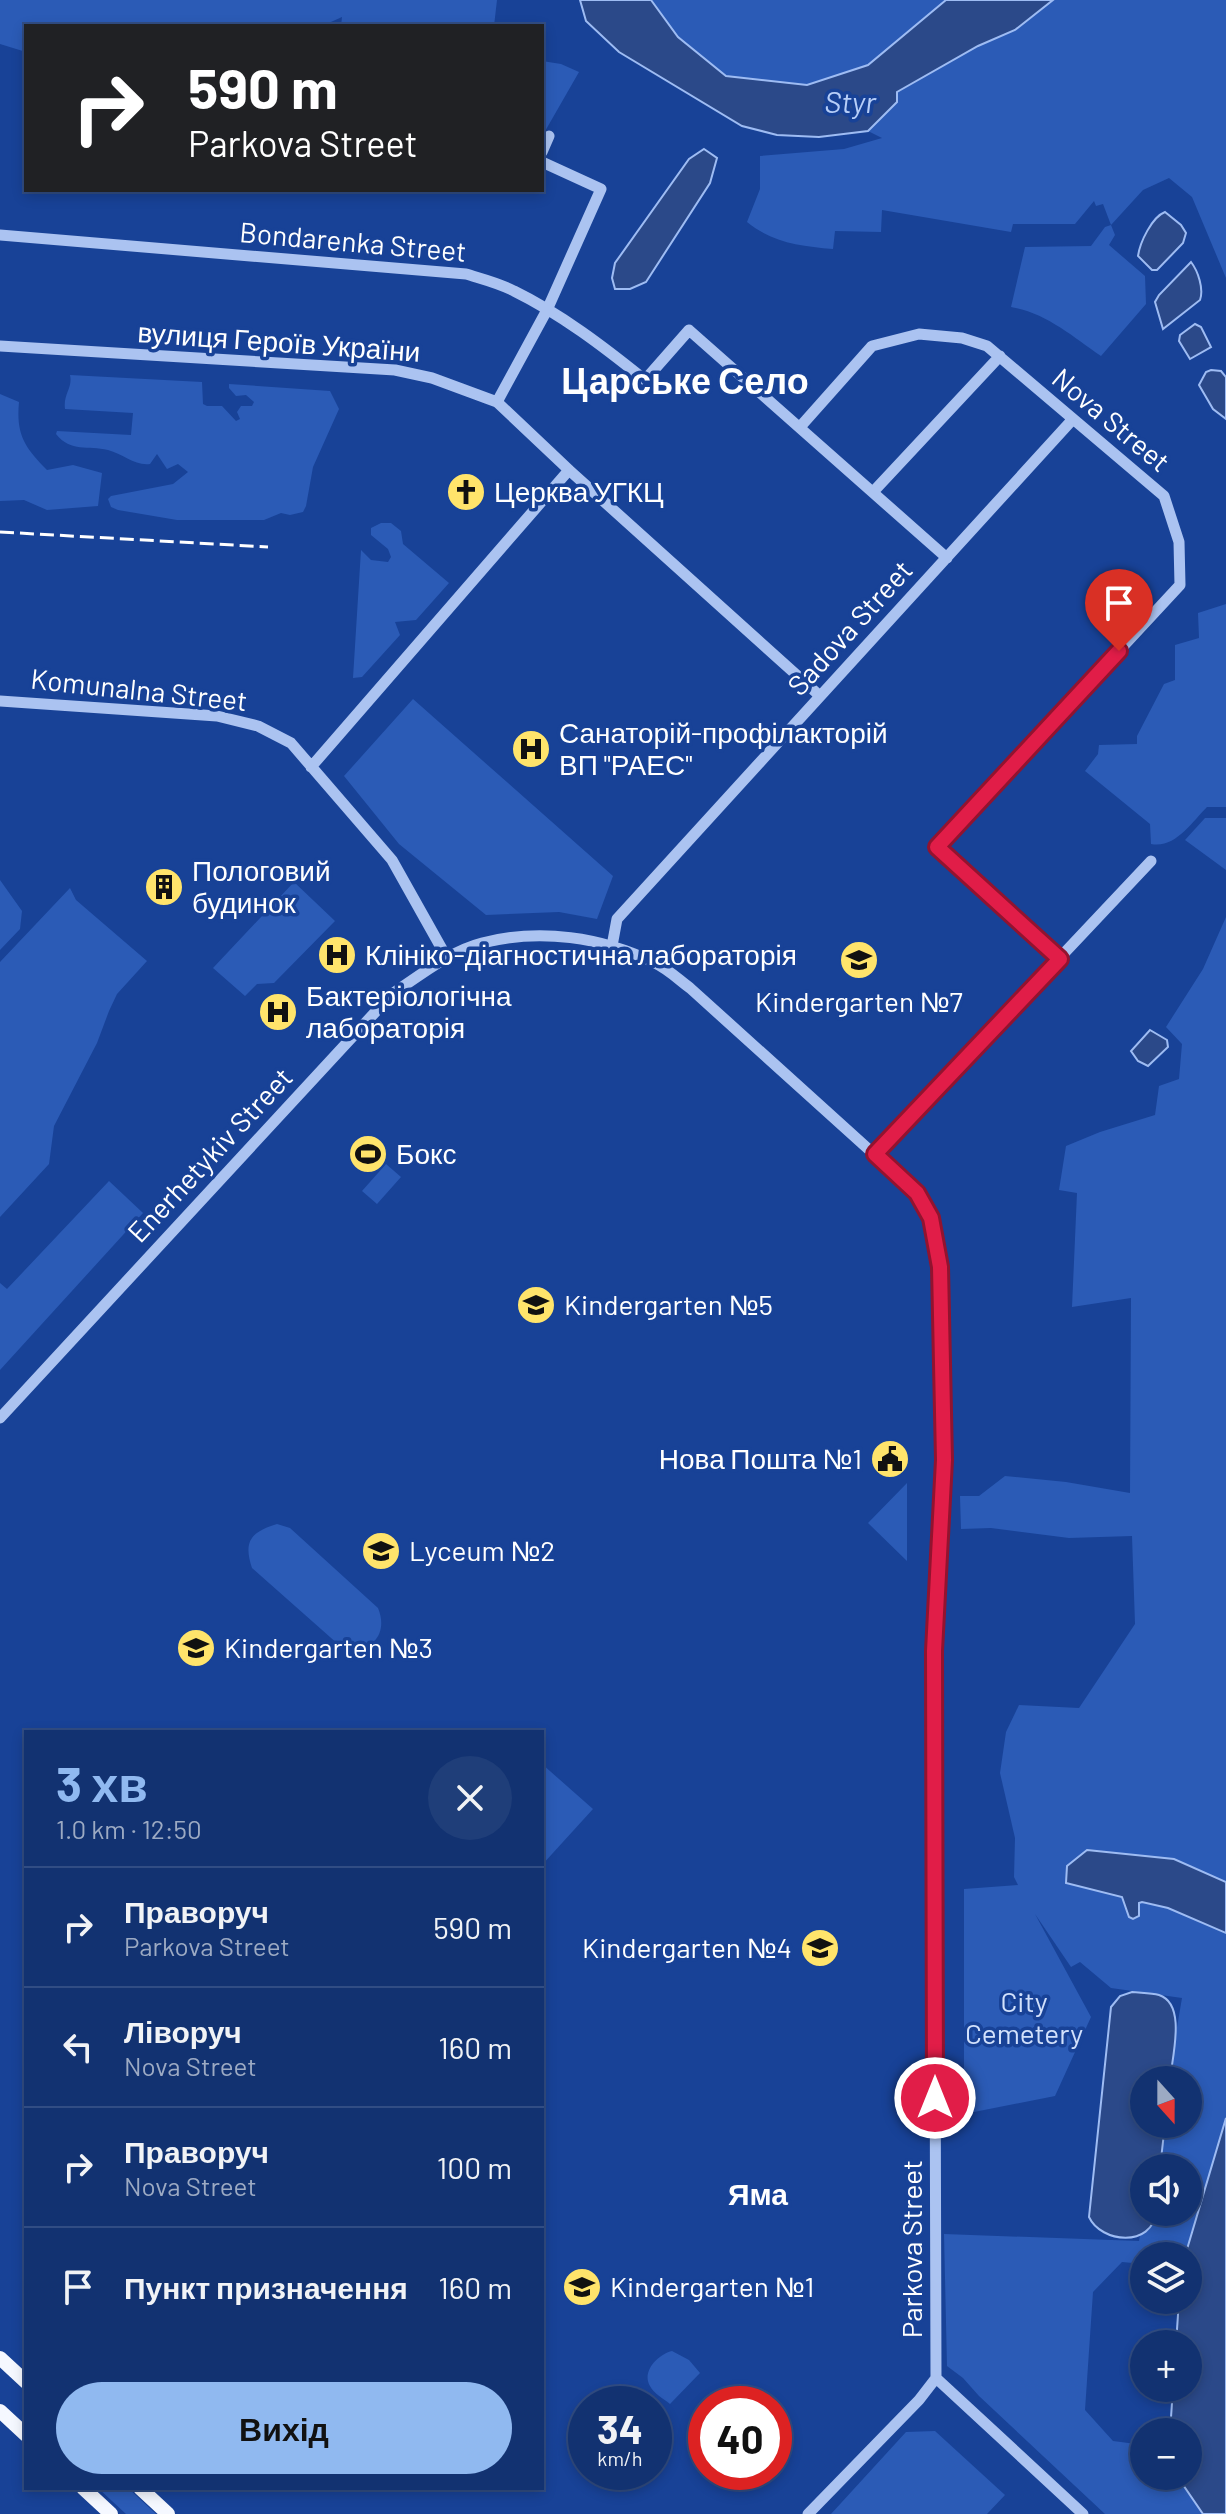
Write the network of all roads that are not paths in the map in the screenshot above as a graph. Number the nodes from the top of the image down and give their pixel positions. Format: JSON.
{"nodes":[{"id":1,"x":549,"y":136,"type":"dead end"},
{"id":2,"x":544,"y":147,"type":"edge"},
{"id":3,"x":544,"y":163,"type":"edge"},
{"id":4,"x":0,"y":235,"type":"edge"},
{"id":5,"x":547,"y":310,"type":"junction"},
{"id":6,"x":0,"y":346,"type":"edge"},
{"id":7,"x":1000,"y":356,"type":"junction"},
{"id":8,"x":497,"y":402,"type":"junction"},
{"id":9,"x":1073,"y":419,"type":"junction"},
{"id":10,"x":800,"y":427,"type":"junction"},
{"id":11,"x":569,"y":470,"type":"junction"},
{"id":12,"x":873,"y":492,"type":"junction"},
{"id":13,"x":947,"y":558,"type":"junction"},
{"id":14,"x":820,"y":696,"type":"junction"},
{"id":15,"x":0,"y":701,"type":"edge"},
{"id":16,"x":311,"y":767,"type":"junction"},
{"id":17,"x":1151,"y":861,"type":"dead end"},
{"id":18,"x":612,"y":946,"type":"junction"},
{"id":19,"x":447,"y":958,"type":"junction"},
{"id":20,"x":1060,"y":959,"type":"junction"},
{"id":21,"x":875,"y":1154,"type":"junction"},
{"id":22,"x":0,"y":1418,"type":"edge"},
{"id":23,"x":0,"y":2358,"type":"edge"},
{"id":24,"x":936,"y":2378,"type":"junction"},
{"id":25,"x":24,"y":2380,"type":"edge"},
{"id":26,"x":0,"y":2411,"type":"edge"},
{"id":27,"x":24,"y":2433,"type":"edge"},
{"id":28,"x":85,"y":2490,"type":"edge"},
{"id":29,"x":142,"y":2490,"type":"edge"},
{"id":30,"x":111,"y":2514,"type":"edge"},
{"id":31,"x":168,"y":2514,"type":"edge"},
{"id":32,"x":808,"y":2514,"type":"edge"},
{"id":33,"x":1083,"y":2514,"type":"edge"}],
"edges":[{"from":1,"to":2,"type":"street"},
{"from":3,"to":5,"type":"street"},
{"from":4,"to":5,"type":"street","name":"Bondarenka Street"},
{"from":5,"to":8,"type":"street"},
{"from":5,"to":10,"type":"street","name":"Bondarenka Street"},
{"from":6,"to":8,"type":"street","name":"вулиця Героїв України"},
{"from":7,"to":9,"type":"street","name":"Nova Street"},
{"from":7,"to":10,"type":"street","name":"Nova Street"},
{"from":7,"to":12,"type":"street"},
{"from":8,"to":11,"type":"street","name":"вулиця Героїв України"},
{"from":9,"to":13,"type":"street","name":"Sadova Street"},
{"from":9,"to":20,"type":"street","name":"Nova Street"},
{"from":10,"to":12,"type":"street","name":"Bondarenka Street"},
{"from":11,"to":14,"type":"street","name":"вулиця Героїв України"},
{"from":11,"to":16,"type":"street"},
{"from":12,"to":13,"type":"street","name":"Bondarenka Street"},
{"from":13,"to":14,"type":"street","name":"Sadova Street"},
{"from":14,"to":18,"type":"street","name":"Sadova Street"},
{"from":15,"to":16,"type":"street","name":"Komunalna Street"},
{"from":16,"to":19,"type":"street","name":"Komunalna Street"},
{"from":17,"to":20,"type":"street"},
{"from":18,"to":19,"type":"street","name":"Enerhetykiv Street"},
{"from":18,"to":21,"type":"street","name":"Enerhetykiv Street"},
{"from":19,"to":22,"type":"street","name":"Enerhetykiv Street"},
{"from":20,"to":21,"type":"street"},
{"from":21,"to":24,"type":"street","name":"Parkova Street"},
{"from":23,"to":25,"type":"main road"},
{"from":24,"to":32,"type":"street"},
{"from":24,"to":33,"type":"street"},
{"from":26,"to":27,"type":"main road"},
{"from":28,"to":30,"type":"main road"},
{"from":29,"to":31,"type":"main road"}]}
